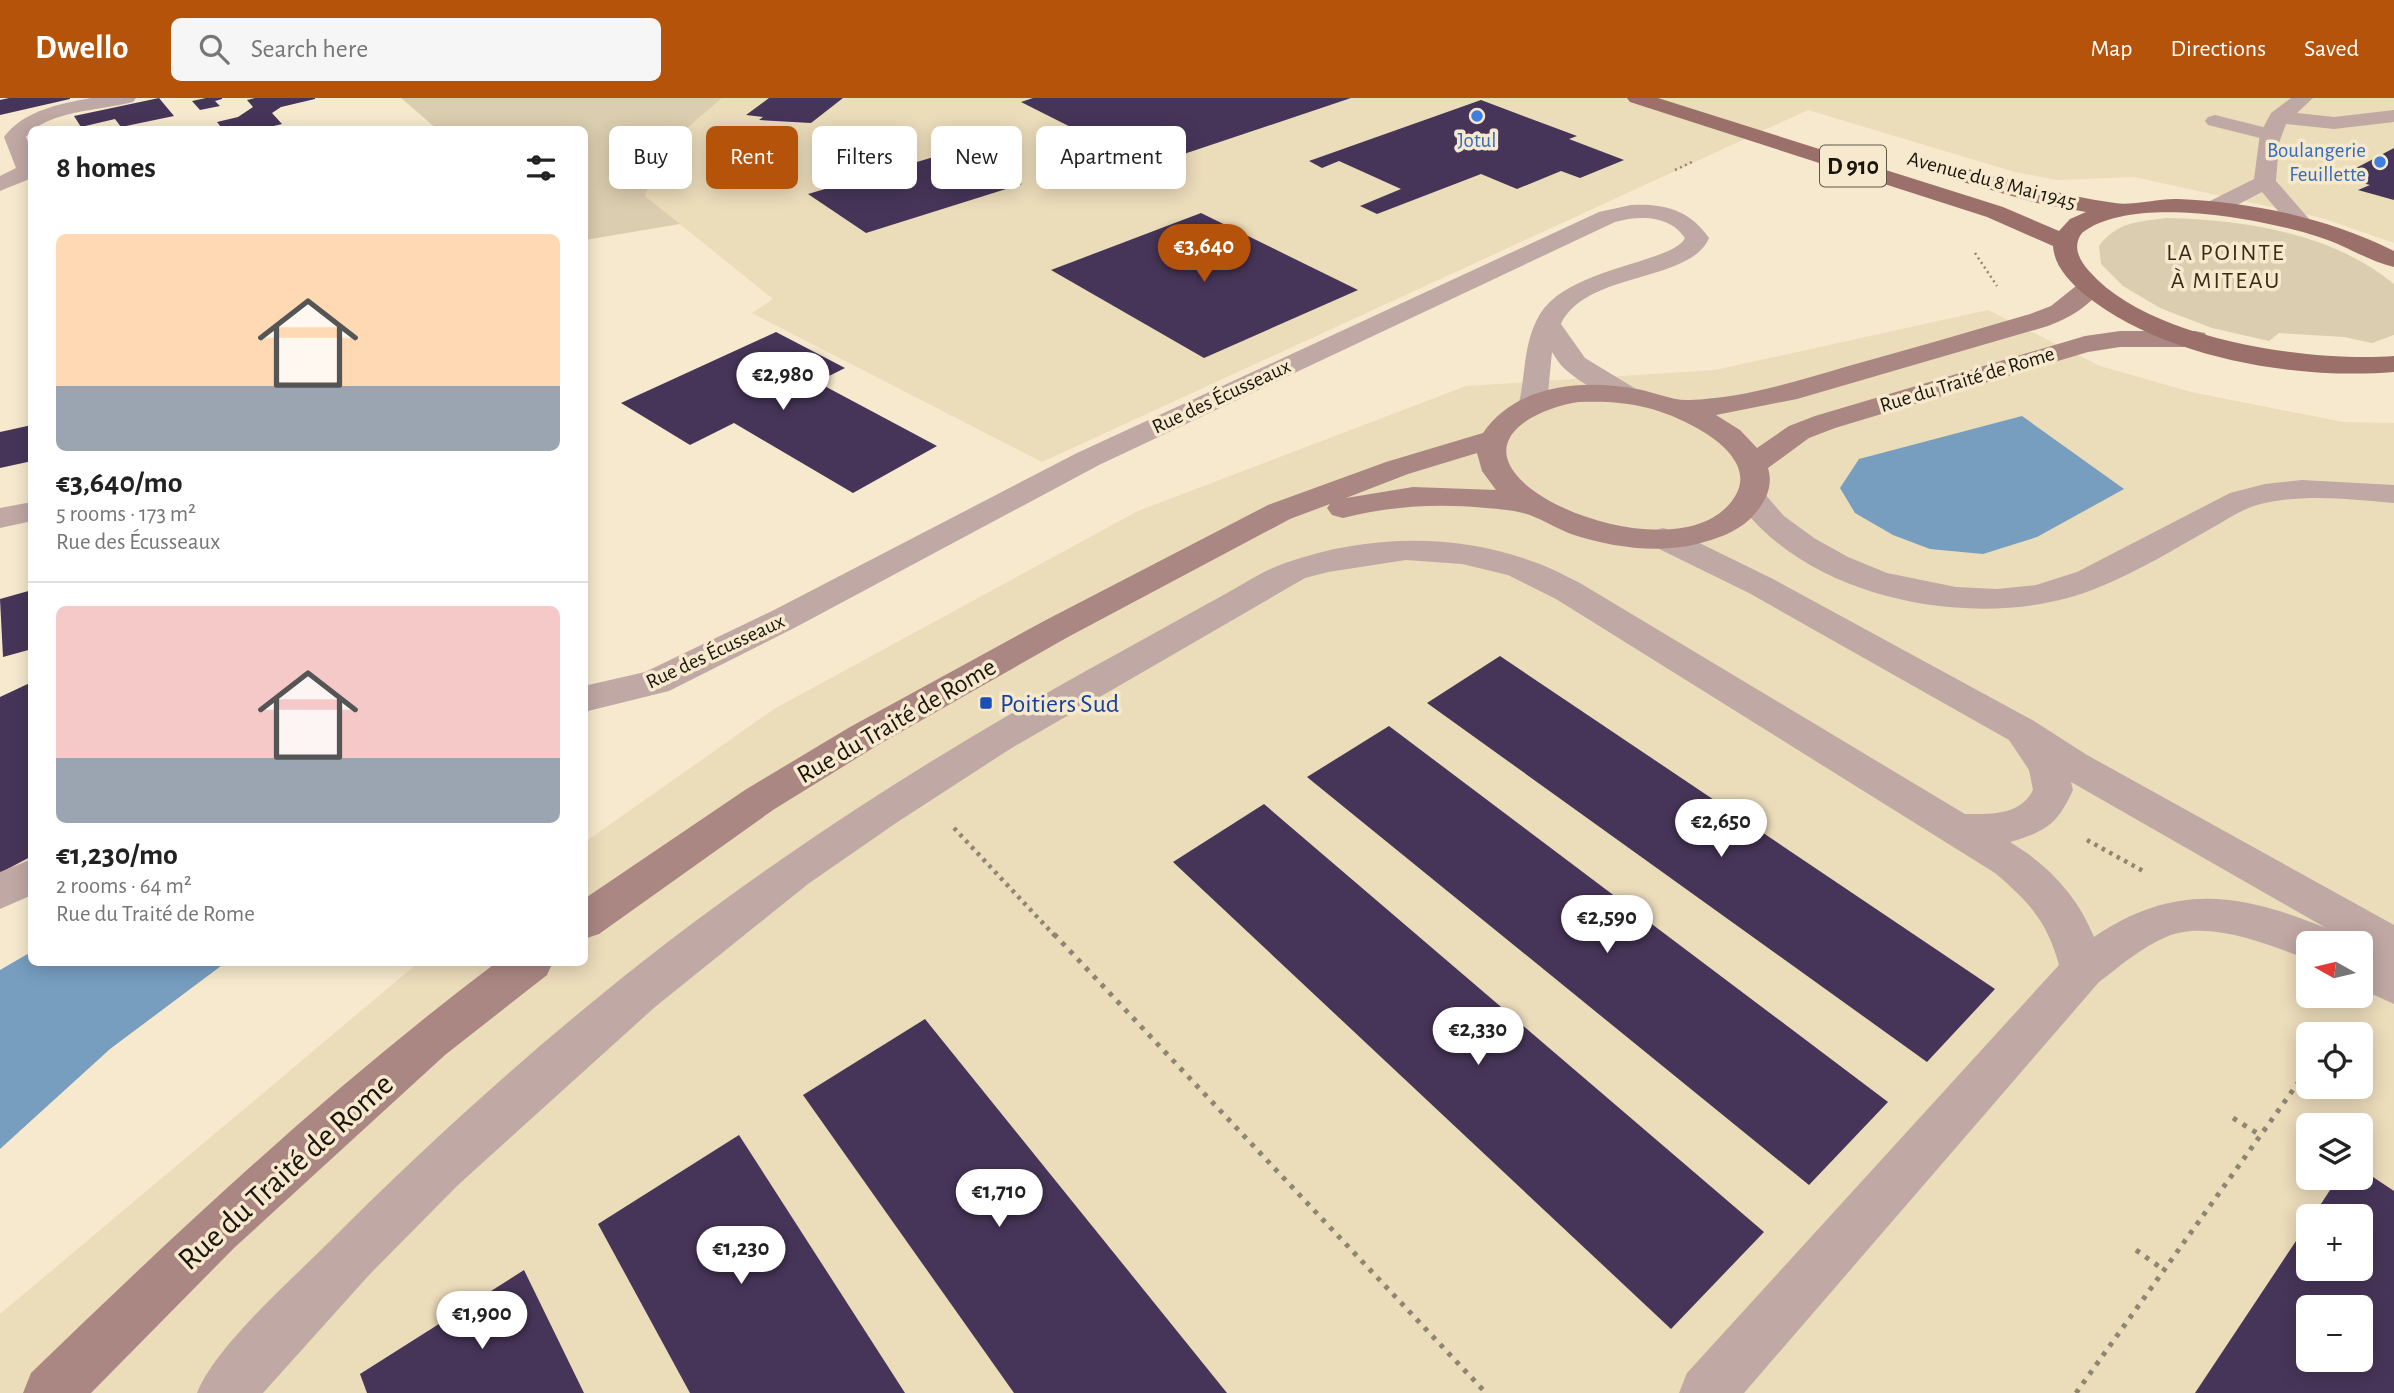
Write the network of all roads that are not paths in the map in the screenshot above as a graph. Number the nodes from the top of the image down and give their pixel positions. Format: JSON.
{"nodes":[{"id":1,"x":126,"y":98,"type":"edge"},
{"id":2,"x":1637,"y":98,"type":"edge"},
{"id":3,"x":2302,"y":98,"type":"edge"},
{"id":4,"x":2394,"y":116,"type":"edge"},
{"id":5,"x":2215,"y":121,"type":"dead end"},
{"id":6,"x":2273,"y":125,"type":"junction"},
{"id":7,"x":1945,"y":169,"type":"dead end"},
{"id":8,"x":2265,"y":182,"type":"junction"},
{"id":9,"x":0,"y":184,"type":"edge"},
{"id":10,"x":2214,"y":208,"type":"junction"},
{"id":11,"x":2114,"y":210,"type":"junction"},
{"id":12,"x":2302,"y":225,"type":"junction"},
{"id":13,"x":2065,"y":243,"type":"junction"},
{"id":14,"x":2394,"y":260,"type":"edge"},
{"id":15,"x":2090,"y":287,"type":"junction"},
{"id":16,"x":1548,"y":327,"type":"junction"},
{"id":17,"x":2195,"y":339,"type":"junction"},
{"id":18,"x":2394,"y":364,"type":"edge"},
{"id":19,"x":1626,"y":395,"type":"junction"},
{"id":20,"x":1533,"y":403,"type":"junction"},
{"id":21,"x":1682,"y":409,"type":"junction"},
{"id":22,"x":1493,"y":439,"type":"junction"},
{"id":23,"x":1752,"y":465,"type":"junction"},
{"id":24,"x":2394,"y":495,"type":"edge"},
{"id":25,"x":1752,"y":499,"type":"junction"},
{"id":26,"x":1531,"y":505,"type":"junction"},
{"id":27,"x":28,"y":512,"type":"edge"},
{"id":28,"x":0,"y":518,"type":"edge"},
{"id":29,"x":1663,"y":538,"type":"junction"},
{"id":30,"x":1223,"y":542,"type":"junction"},
{"id":31,"x":588,"y":698,"type":"edge"},
{"id":32,"x":2021,"y":730,"type":"junction"},
{"id":33,"x":1958,"y":830,"type":"junction"},
{"id":34,"x":28,"y":878,"type":"edge"},
{"id":35,"x":0,"y":892,"type":"edge"},
{"id":36,"x":588,"y":919,"type":"edge"},
{"id":37,"x":2296,"y":934,"type":"edge"},
{"id":38,"x":2394,"y":946,"type":"edge"},
{"id":39,"x":526,"y":966,"type":"edge"},
{"id":40,"x":2083,"y":969,"type":"junction"},
{"id":41,"x":2373,"y":974,"type":"edge"},
{"id":42,"x":2394,"y":985,"type":"edge"},
{"id":43,"x":51,"y":1393,"type":"edge"},
{"id":44,"x":225,"y":1393,"type":"edge"},
{"id":45,"x":1707,"y":1393,"type":"edge"}],
"edges":[{"from":1,"to":9,"type":"street"},
{"from":2,"to":13,"type":"main road","name":"Avenue du 8 Mai 1945","number":"D 910"},
{"from":3,"to":6,"type":"street"},
{"from":4,"to":6,"type":"street"},
{"from":5,"to":6,"type":"street"},
{"from":6,"to":8,"type":"street"},
{"from":7,"to":11,"type":"main road","name":"Avenue du 8 Mai 1945"},
{"from":8,"to":10,"type":"street"},
{"from":8,"to":12,"type":"street"},
{"from":10,"to":11,"type":"main road"},
{"from":10,"to":12,"type":"main road"},
{"from":11,"to":13,"type":"main road"},
{"from":12,"to":14,"type":"main road"},
{"from":13,"to":15,"type":"main road"},
{"from":15,"to":17,"type":"main road"},
{"from":15,"to":21,"type":"street","name":"Rue du Traité de Rome"},
{"from":16,"to":19,"type":"street"},
{"from":16,"to":20,"type":"street","name":"Rue des Écusseaux"},
{"from":16,"to":31,"type":"street","name":"Rue des Écusseaux"},
{"from":17,"to":18,"type":"main road"},
{"from":17,"to":23,"type":"street","name":"Rue du Traité de Rome"},
{"from":19,"to":20,"type":"street"},
{"from":19,"to":21,"type":"street"},
{"from":20,"to":22,"type":"street"},
{"from":21,"to":23,"type":"street"},
{"from":22,"to":26,"type":"street"},
{"from":22,"to":30,"type":"street","name":"Rue du Traité de Rome"},
{"from":23,"to":25,"type":"street"},
{"from":24,"to":25,"type":"street"},
{"from":25,"to":29,"type":"street"},
{"from":26,"to":29,"type":"street"},
{"from":26,"to":30,"type":"street","name":"Rue du Traité de Rome"},
{"from":27,"to":28,"type":"street"},
{"from":29,"to":32,"type":"street"},
{"from":30,"to":36,"type":"street","name":"Rue du Traité de Rome"},
{"from":32,"to":33,"type":"street"},
{"from":32,"to":38,"type":"street"},
{"from":33,"to":40,"type":"street"},
{"from":33,"to":44,"type":"street"},
{"from":34,"to":35,"type":"street"},
{"from":37,"to":40,"type":"street"},
{"from":39,"to":43,"type":"street","name":"Rue du Traité de Rome"},
{"from":40,"to":45,"type":"street"},
{"from":41,"to":42,"type":"street"}]}
